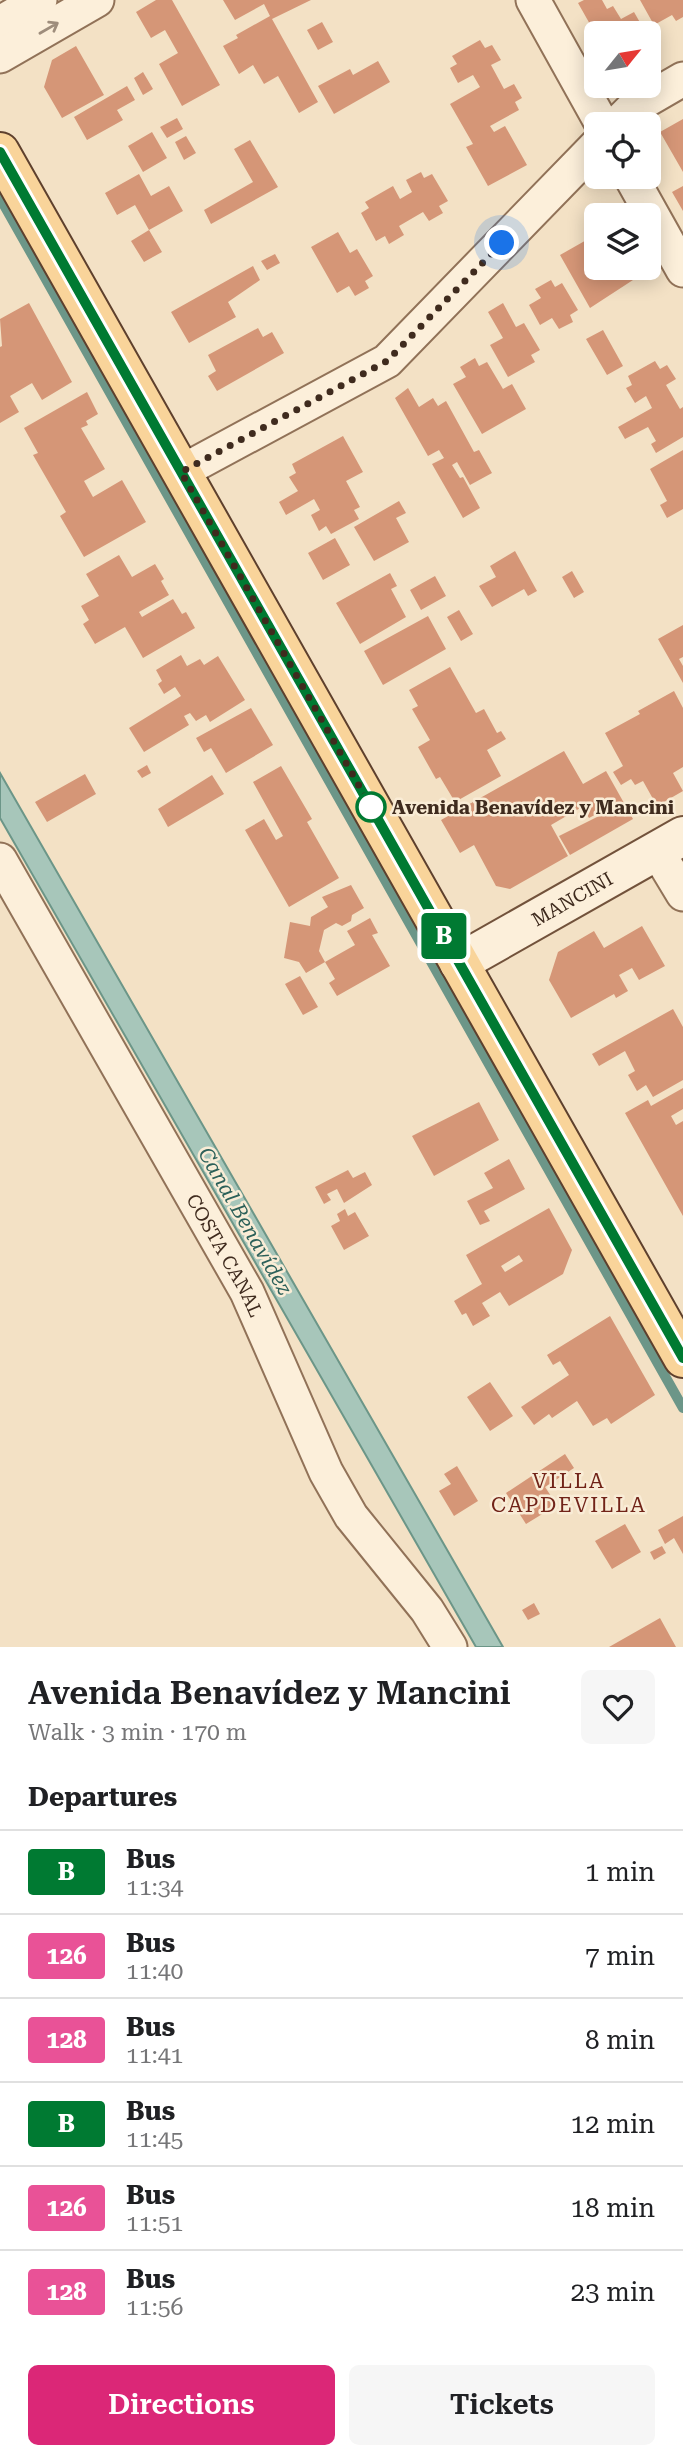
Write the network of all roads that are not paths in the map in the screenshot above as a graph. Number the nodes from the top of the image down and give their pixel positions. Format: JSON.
{"nodes":[{"id":1,"x":40,"y":0,"type":"edge"},
{"id":2,"x":97,"y":0,"type":"edge"},
{"id":3,"x":533,"y":0,"type":"edge"},
{"id":4,"x":0,"y":23,"type":"edge"},
{"id":5,"x":0,"y":55,"type":"edge"},
{"id":6,"x":683,"y":79,"type":"edge"},
{"id":7,"x":595,"y":112,"type":"edge"},
{"id":8,"x":629,"y":112,"type":"edge"},
{"id":9,"x":0,"y":152,"type":"edge"},
{"id":10,"x":584,"y":158,"type":"edge"},
{"id":11,"x":638,"y":189,"type":"edge"},
{"id":12,"x":683,"y":270,"type":"edge"},
{"id":13,"x":181,"y":472,"type":"junction"},
{"id":14,"x":670,"y":844,"type":"edge"},
{"id":15,"x":0,"y":860,"type":"edge"},
{"id":16,"x":683,"y":894,"type":"edge"},
{"id":17,"x":459,"y":963,"type":"junction"},
{"id":18,"x":683,"y":1358,"type":"edge"},
{"id":19,"x":450,"y":1647,"type":"edge"}],
"edges":[{"from":1,"to":4,"type":"street"},
{"from":5,"to":2,"type":"street","one_way":true},
{"from":3,"to":7,"type":"street"},
{"from":6,"to":8,"type":"street"},
{"from":9,"to":13,"type":"main road"},
{"from":10,"to":13,"type":"street"},
{"from":11,"to":12,"type":"street"},
{"from":13,"to":17,"type":"main road"},
{"from":14,"to":16,"type":"street"},
{"from":14,"to":17,"type":"street","name":"MANCINI"},
{"from":15,"to":19,"type":"street","name":"COSTA CANAL"},
{"from":17,"to":18,"type":"main road"}]}
